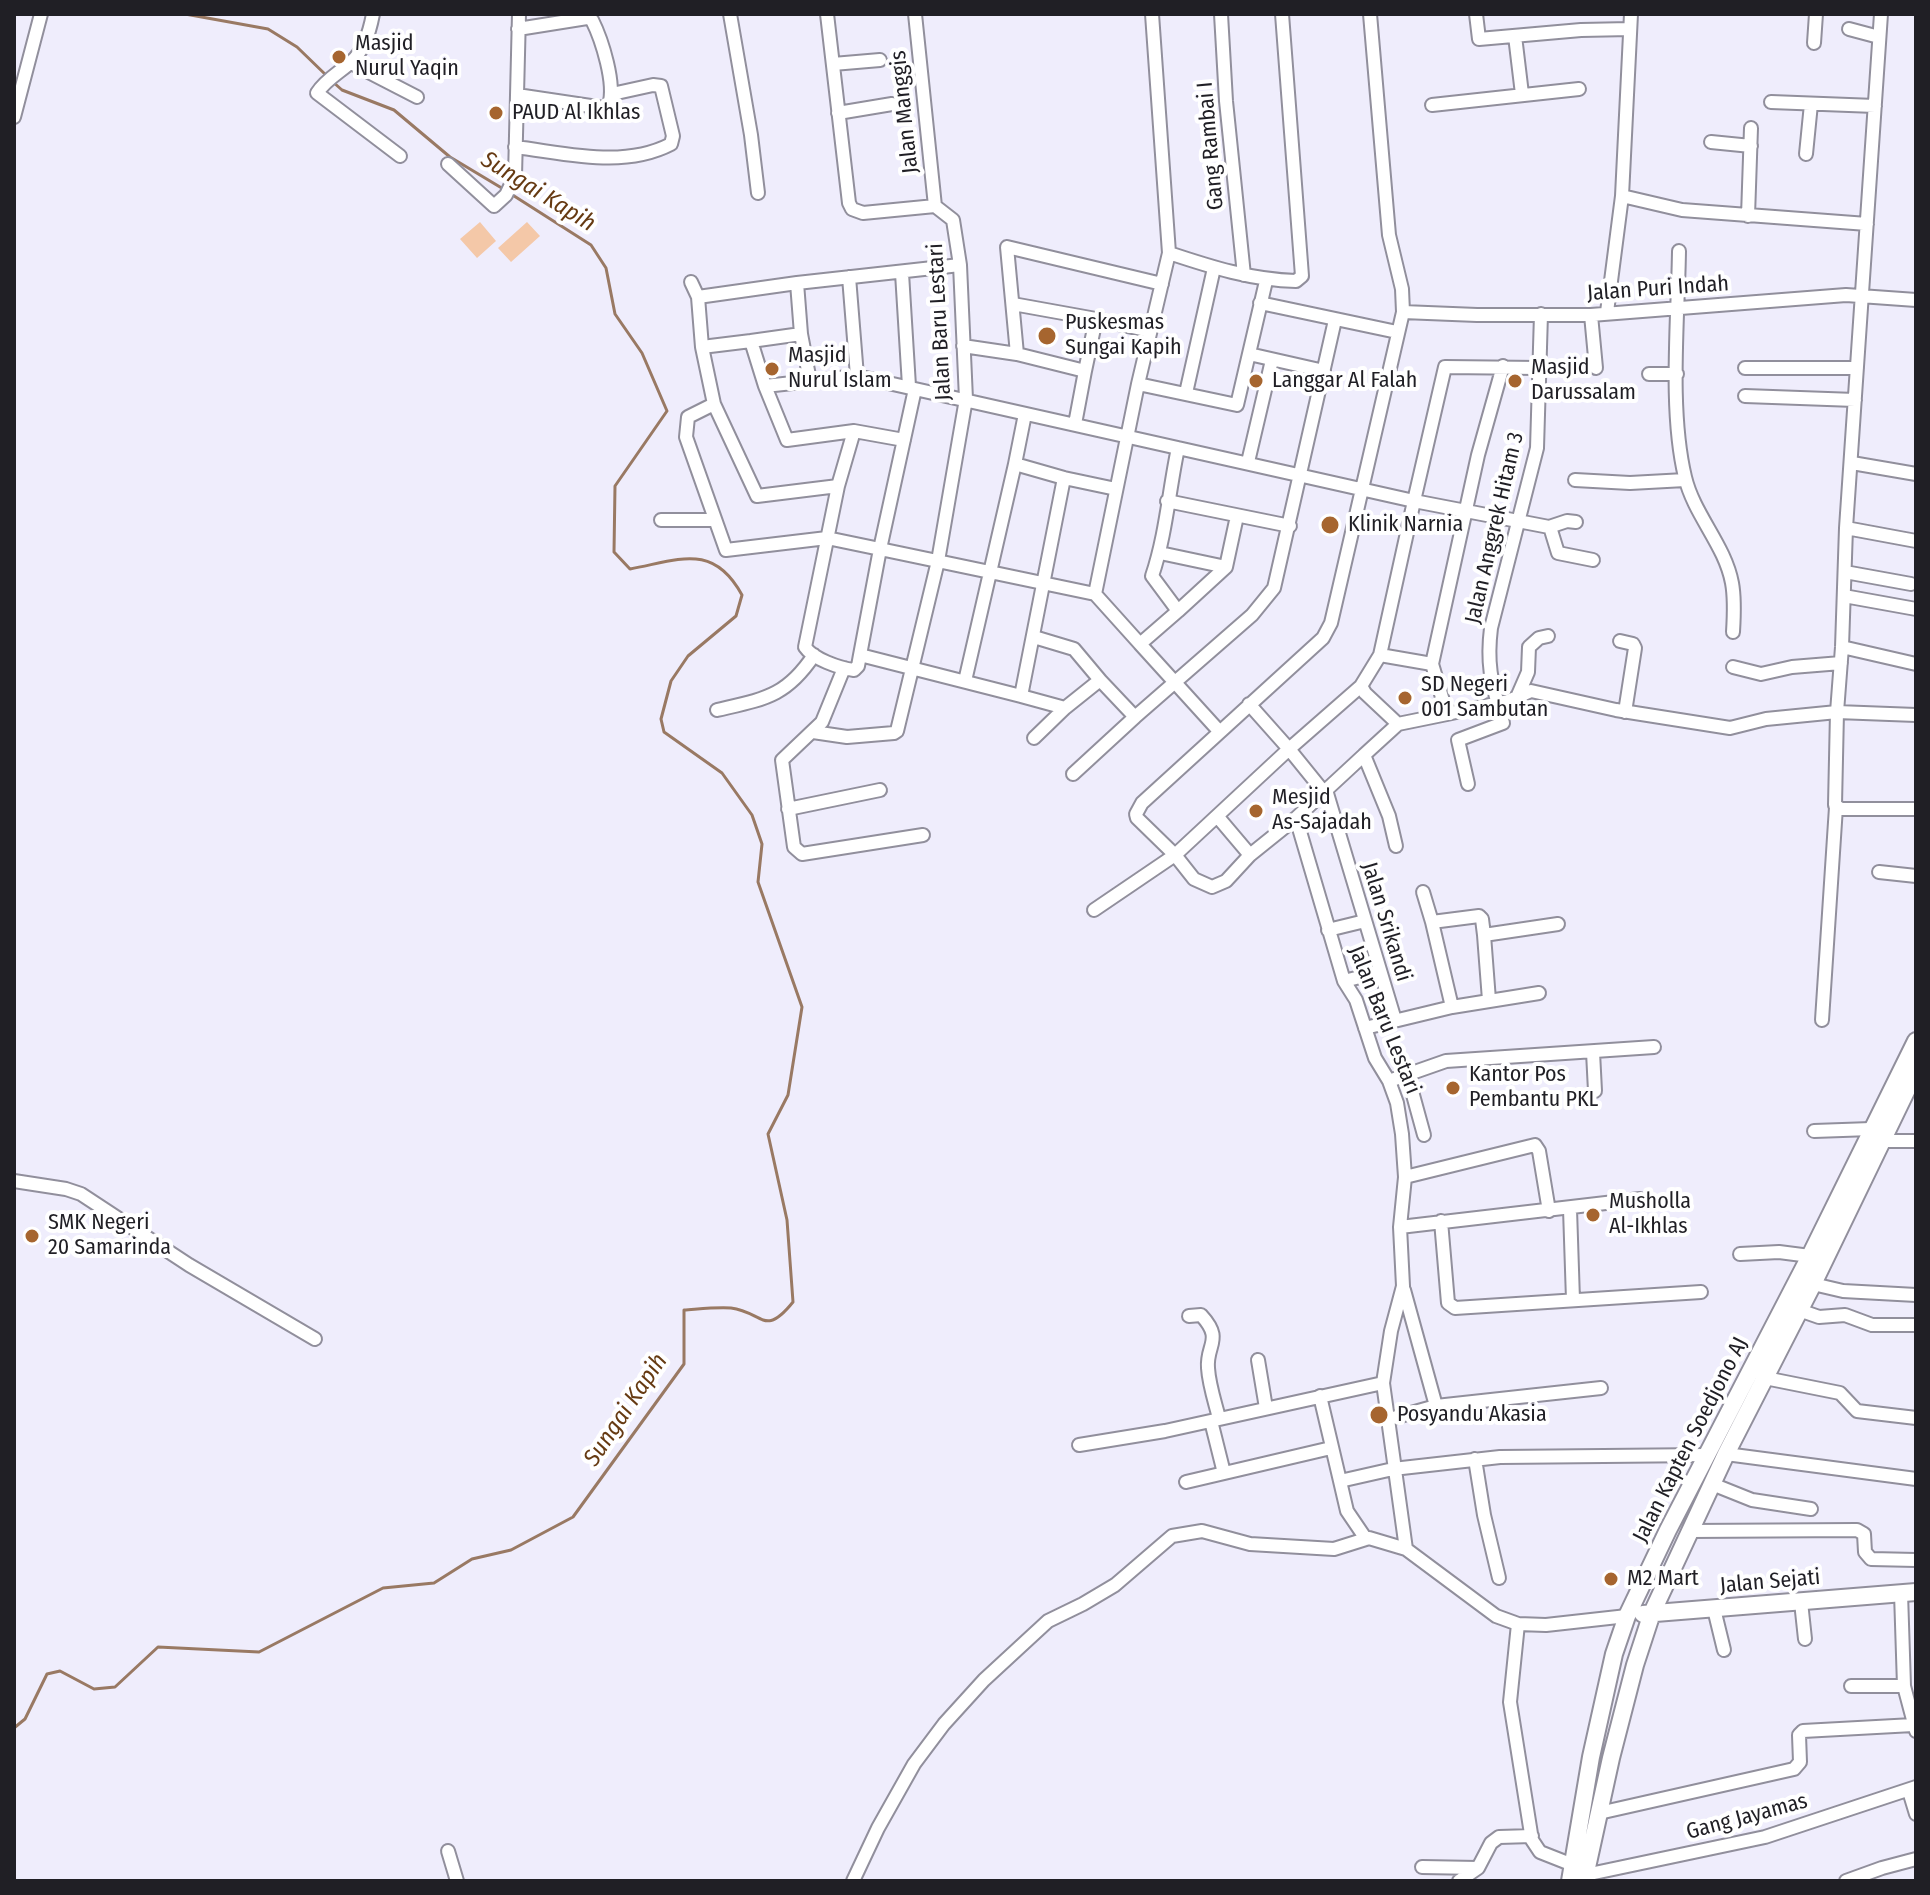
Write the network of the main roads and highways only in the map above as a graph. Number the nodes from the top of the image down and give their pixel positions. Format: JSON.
{"nodes":[{"id":1,"x":1916,"y":1041,"type":"edge"},
{"id":2,"x":1916,"y":1071,"type":"edge"},
{"id":3,"x":1887,"y":1115,"type":"junction"},
{"id":4,"x":1877,"y":1135,"type":"junction"},
{"id":5,"x":1909,"y":1593,"type":"edge"},
{"id":6,"x":1652,"y":1613,"type":"junction"},
{"id":7,"x":1627,"y":1616,"type":"junction"},
{"id":8,"x":1578,"y":1875,"type":"edge"}],
"edges":[{"from":1,"to":3,"type":"main road","name":"Jalan Kapten Soedjono AJ"},
{"from":2,"to":3,"type":"main road","name":"Jalan Kapten Soedjono AJ"},
{"from":3,"to":4,"type":"main road","name":"Jalan Kapten Soedjono AJ"},
{"from":4,"to":6,"type":"main road","name":"Jalan Kapten Soedjono AJ"},
{"from":4,"to":7,"type":"main road","name":"Jalan Kapten Soedjono AJ"},
{"from":5,"to":6,"type":"main road","name":"Jalan Sejati"},
{"from":6,"to":7,"type":"main road","name":"Jalan Sejati"},
{"from":6,"to":8,"type":"main road","name":"Jalan Kapten Soedjono AJ"},
{"from":7,"to":8,"type":"main road","name":"Jalan Kapten Soedjono AJ"}]}
